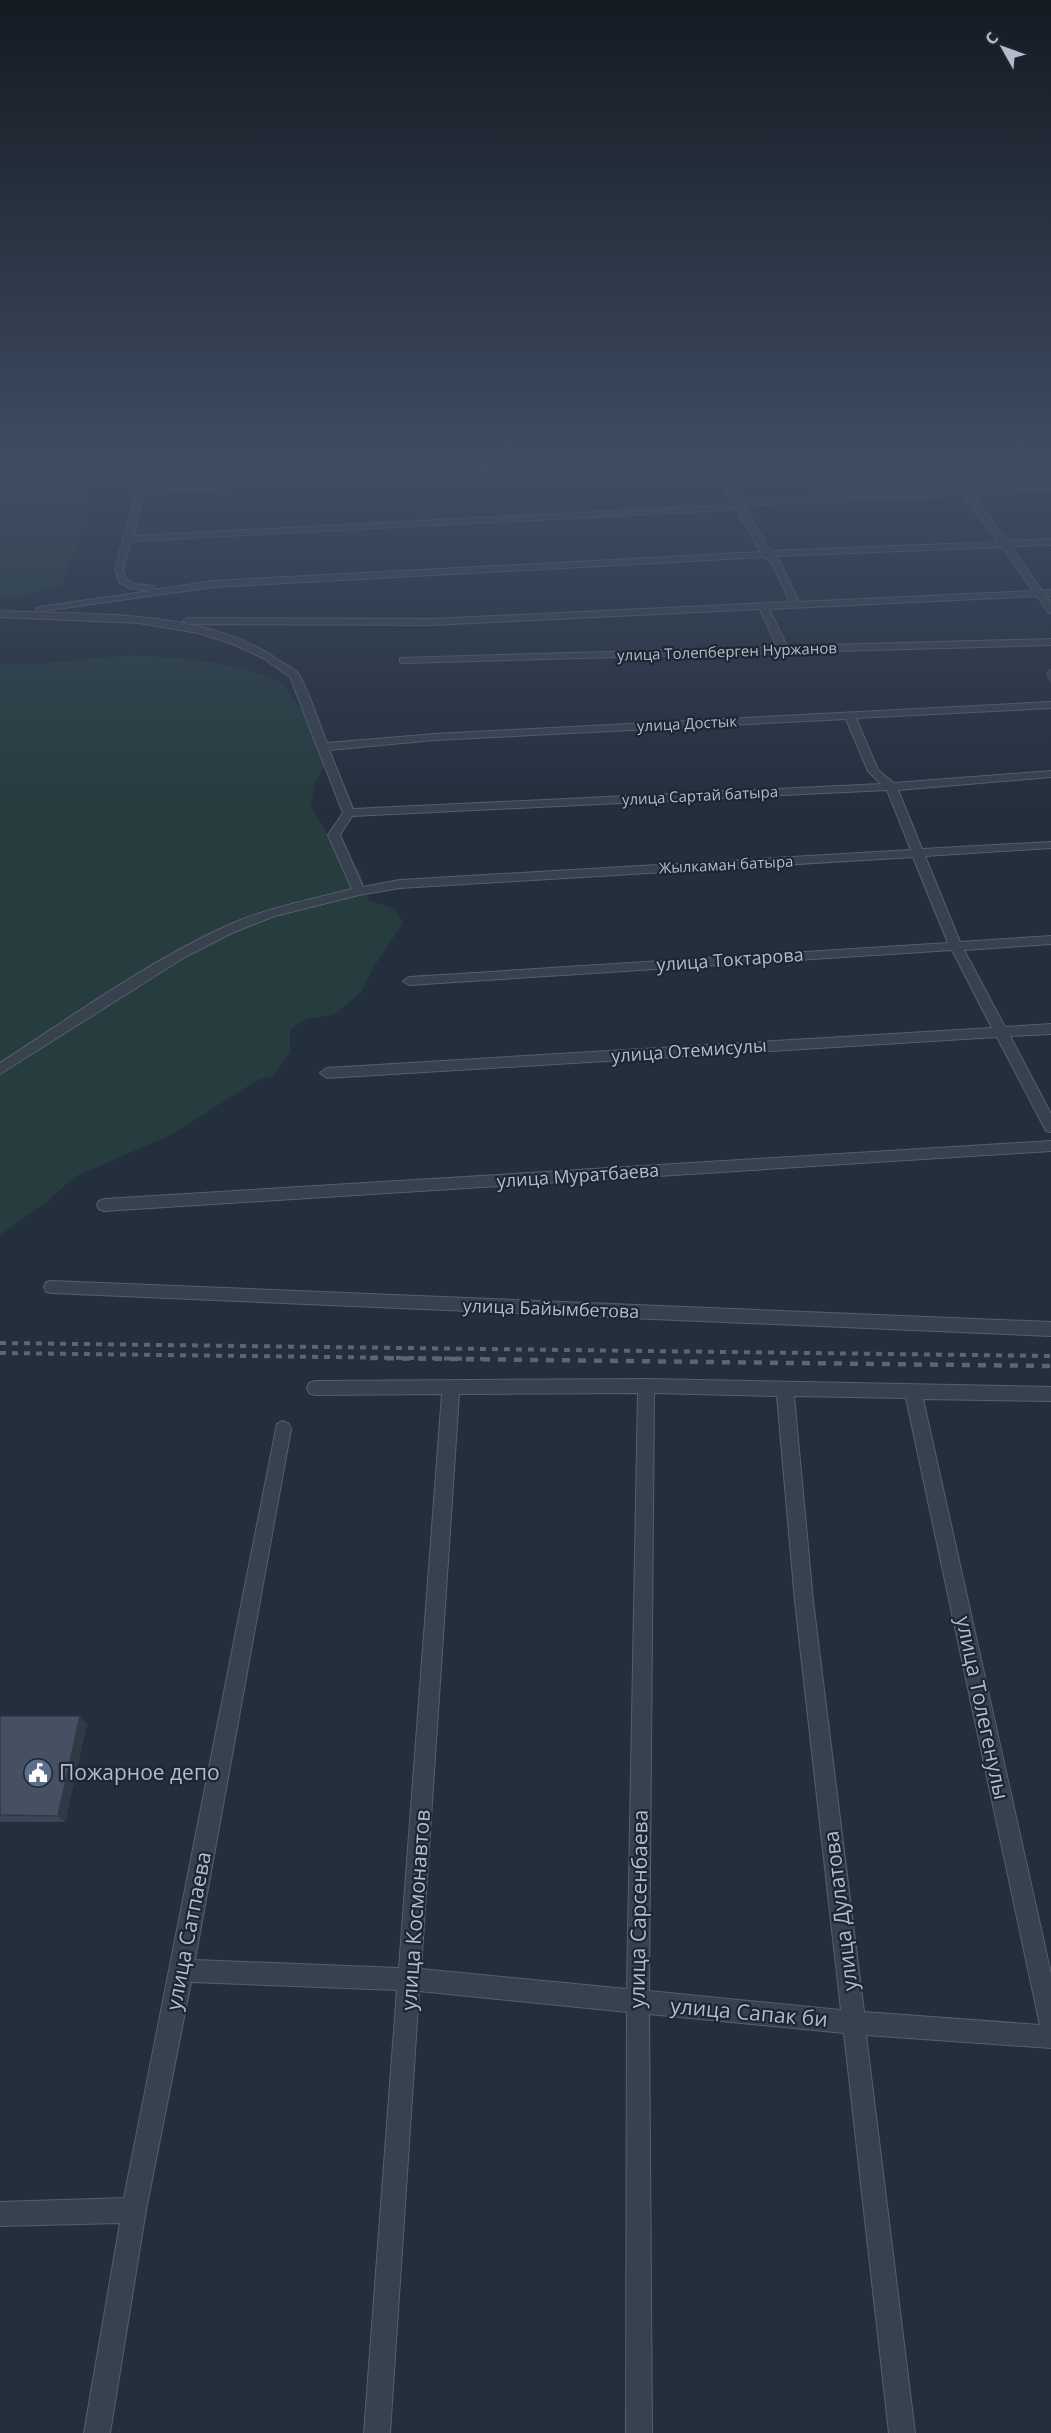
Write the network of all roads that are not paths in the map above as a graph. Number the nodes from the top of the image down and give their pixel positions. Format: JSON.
{"nodes":[{"id":1,"x":121,"y":576,"type":"edge"},
{"id":2,"x":369,"y":576,"type":"edge"},
{"id":3,"x":782,"y":576,"type":"edge"},
{"id":4,"x":1028,"y":576,"type":"edge"},
{"id":5,"x":163,"y":591,"type":"junction"},
{"id":6,"x":1040,"y":593,"type":"junction"},
{"id":7,"x":1051,"y":593,"type":"edge"},
{"id":8,"x":795,"y":604,"type":"junction"},
{"id":9,"x":763,"y":605,"type":"junction"},
{"id":10,"x":1051,"y":610,"type":"edge"},
{"id":11,"x":0,"y":614,"type":"edge"},
{"id":12,"x":13,"y":615,"type":"junction"},
{"id":13,"x":141,"y":621,"type":"junction"},
{"id":14,"x":1051,"y":642,"type":"edge"},
{"id":15,"x":784,"y":651,"type":"junction"},
{"id":16,"x":404,"y":660,"type":"dead end"},
{"id":17,"x":1051,"y":705,"type":"edge"},
{"id":18,"x":850,"y":716,"type":"junction"},
{"id":19,"x":323,"y":747,"type":"junction"},
{"id":20,"x":1051,"y":774,"type":"edge"},
{"id":21,"x":891,"y":787,"type":"junction"},
{"id":22,"x":349,"y":813,"type":"junction"},
{"id":23,"x":1051,"y":845,"type":"edge"},
{"id":24,"x":916,"y":854,"type":"junction"},
{"id":25,"x":359,"y":891,"type":"junction"},
{"id":26,"x":1051,"y":940,"type":"edge"},
{"id":27,"x":955,"y":945,"type":"junction"},
{"id":28,"x":409,"y":981,"type":"dead end"},
{"id":29,"x":1051,"y":1029,"type":"edge"},
{"id":30,"x":1001,"y":1032,"type":"junction"},
{"id":31,"x":0,"y":1069,"type":"edge"},
{"id":32,"x":327,"y":1073,"type":"dead end"},
{"id":33,"x":1051,"y":1127,"type":"edge"},
{"id":34,"x":1051,"y":1146,"type":"edge"},
{"id":35,"x":104,"y":1205,"type":"dead end"},
{"id":36,"x":52,"y":1287,"type":"dead end"},
{"id":37,"x":1051,"y":1329,"type":"edge"},
{"id":38,"x":646,"y":1386,"type":"junction"},
{"id":39,"x":452,"y":1387,"type":"junction"},
{"id":40,"x":315,"y":1388,"type":"dead end"},
{"id":41,"x":784,"y":1389,"type":"junction"},
{"id":42,"x":913,"y":1391,"type":"junction"},
{"id":43,"x":1051,"y":1394,"type":"edge"},
{"id":44,"x":283,"y":1429,"type":"dead end"},
{"id":45,"x":182,"y":1971,"type":"junction"},
{"id":46,"x":411,"y":1979,"type":"junction"},
{"id":47,"x":638,"y":2003,"type":"junction"},
{"id":48,"x":854,"y":2023,"type":"junction"},
{"id":49,"x":1051,"y":2025,"type":"edge"},
{"id":50,"x":1051,"y":2037,"type":"edge"},
{"id":51,"x":134,"y":2210,"type":"junction"},
{"id":52,"x":0,"y":2214,"type":"edge"},
{"id":53,"x":97,"y":2433,"type":"edge"},
{"id":54,"x":377,"y":2433,"type":"edge"},
{"id":55,"x":639,"y":2433,"type":"edge"},
{"id":56,"x":902,"y":2433,"type":"edge"}],
"edges":[{"from":1,"to":5,"type":"street"},
{"from":2,"to":5,"type":"street"},
{"from":3,"to":8,"type":"street"},
{"from":4,"to":6,"type":"street"},
{"from":5,"to":12,"type":"street"},
{"from":6,"to":7,"type":"street"},
{"from":6,"to":8,"type":"street"},
{"from":6,"to":10,"type":"street"},
{"from":8,"to":9,"type":"street"},
{"from":9,"to":13,"type":"street"},
{"from":9,"to":15,"type":"street"},
{"from":11,"to":12,"type":"street"},
{"from":12,"to":13,"type":"street"},
{"from":13,"to":19,"type":"street"},
{"from":14,"to":15,"type":"street","name":"улица Толепберген Нуржанов"},
{"from":15,"to":16,"type":"street","name":"улица Толепберген Нуржанов"},
{"from":17,"to":18,"type":"street","name":"улица Достык"},
{"from":18,"to":19,"type":"street","name":"улица Достык"},
{"from":18,"to":21,"type":"street"},
{"from":19,"to":22,"type":"street"},
{"from":20,"to":21,"type":"street","name":"улица Сартай батыра"},
{"from":21,"to":22,"type":"street","name":"улица Сартай батыра"},
{"from":21,"to":24,"type":"street"},
{"from":22,"to":25,"type":"street"},
{"from":23,"to":24,"type":"street","name":"Жылкаман батыра"},
{"from":24,"to":25,"type":"street","name":"Жылкаман батыра"},
{"from":24,"to":27,"type":"street"},
{"from":25,"to":31,"type":"street","name":"Жылкаман батыра"},
{"from":26,"to":27,"type":"street","name":"улица Токтарова"},
{"from":27,"to":28,"type":"street","name":"улица Токтарова"},
{"from":27,"to":30,"type":"street"},
{"from":29,"to":30,"type":"street","name":"улица Отемисулы"},
{"from":30,"to":32,"type":"street","name":"улица Отемисулы"},
{"from":30,"to":33,"type":"street"},
{"from":34,"to":35,"type":"street","name":"улица Муратбаева"},
{"from":36,"to":37,"type":"street","name":"улица Байымбетова"},
{"from":38,"to":39,"type":"street"},
{"from":38,"to":41,"type":"street"},
{"from":38,"to":47,"type":"street","name":"улица Сарсенбаева"},
{"from":39,"to":40,"type":"street"},
{"from":39,"to":46,"type":"street","name":"улица Космонавтов"},
{"from":41,"to":42,"type":"street"},
{"from":41,"to":48,"type":"street","name":"улица Дулатова"},
{"from":42,"to":43,"type":"street"},
{"from":42,"to":49,"type":"street","name":"улица Толегенулы"},
{"from":44,"to":45,"type":"street","name":"улица Сатпаева"},
{"from":45,"to":46,"type":"street","name":"улица Сапак би"},
{"from":45,"to":51,"type":"street","name":"улица Сатпаева"},
{"from":46,"to":47,"type":"street","name":"улица Сапак би"},
{"from":46,"to":54,"type":"street","name":"улица Космонавтов"},
{"from":47,"to":48,"type":"street","name":"улица Сапак би"},
{"from":47,"to":55,"type":"street","name":"улица Сарсенбаева"},
{"from":48,"to":50,"type":"street","name":"улица Сапак би"},
{"from":48,"to":56,"type":"street","name":"улица Дулатова"},
{"from":51,"to":52,"type":"street"},
{"from":51,"to":53,"type":"street","name":"улица Сатпаева"}]}
